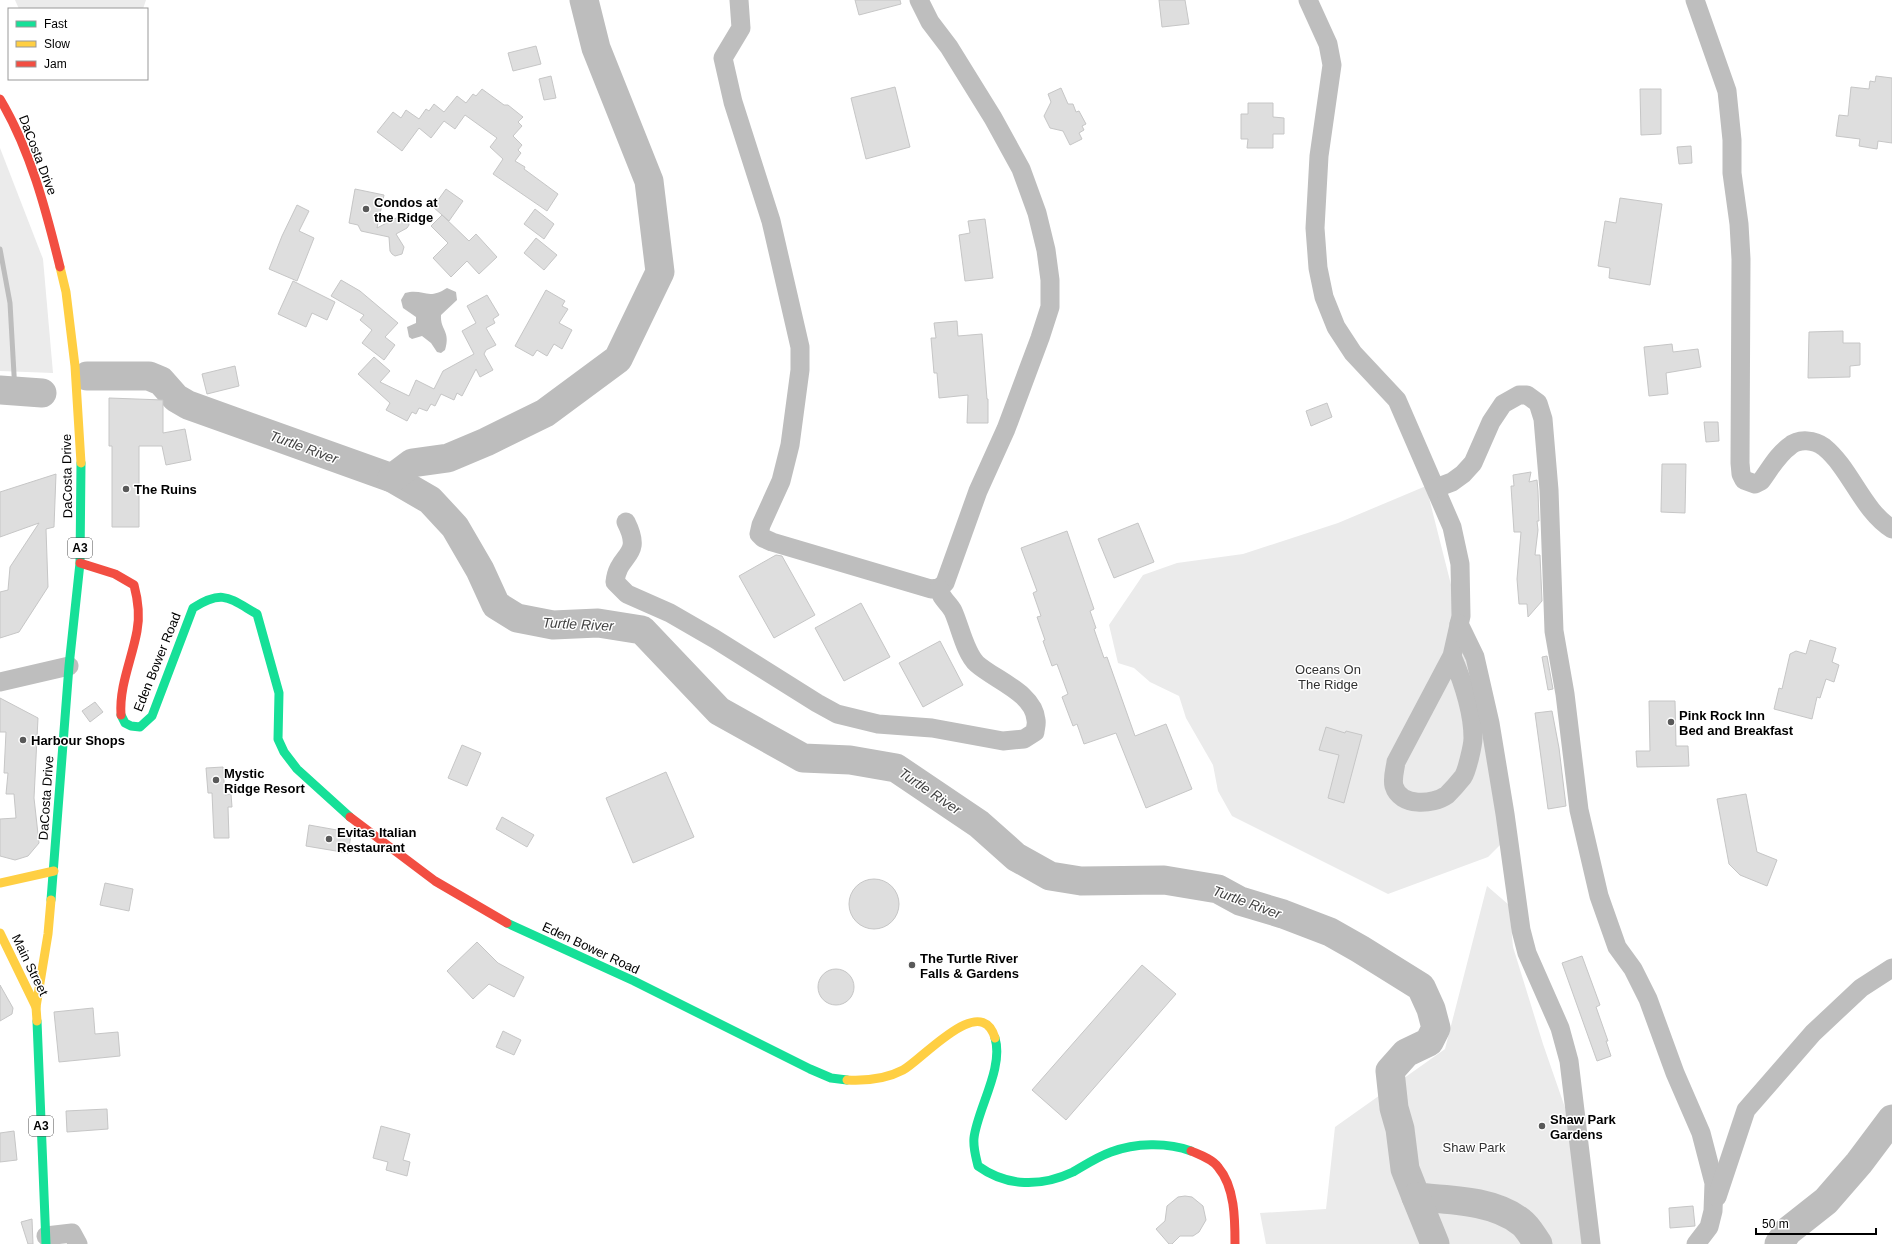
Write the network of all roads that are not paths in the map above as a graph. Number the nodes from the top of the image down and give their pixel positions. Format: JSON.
{"nodes":[{"id":1,"x":739,"y":0,"type":"edge"},
{"id":2,"x":919,"y":0,"type":"edge"},
{"id":3,"x":1308,"y":0,"type":"edge"},
{"id":4,"x":1695,"y":0,"type":"edge"},
{"id":5,"x":0,"y":99,"type":"edge"},
{"id":6,"x":1436,"y":488,"type":"junction"},
{"id":7,"x":626,"y":522,"type":"dead end"},
{"id":8,"x":1892,"y":529,"type":"edge"},
{"id":9,"x":80,"y":563,"type":"junction"},
{"id":10,"x":939,"y":588,"type":"junction"},
{"id":11,"x":1459,"y":624,"type":"junction"},
{"id":12,"x":1452,"y":656,"type":"junction"},
{"id":13,"x":69,"y":666,"type":"junction"},
{"id":14,"x":0,"y":682,"type":"edge"},
{"id":15,"x":54,"y":871,"type":"junction"},
{"id":16,"x":0,"y":883,"type":"edge"},
{"id":17,"x":0,"y":934,"type":"edge"},
{"id":18,"x":1892,"y":968,"type":"edge"},
{"id":19,"x":36,"y":1007,"type":"junction"},
{"id":20,"x":1713,"y":1210,"type":"junction"},
{"id":21,"x":46,"y":1240,"type":"edge"},
{"id":22,"x":78,"y":1244,"type":"edge"},
{"id":23,"x":1235,"y":1244,"type":"edge"},
{"id":24,"x":1591,"y":1244,"type":"edge"},
{"id":25,"x":1696,"y":1244,"type":"edge"}],
"edges":[{"from":1,"to":10,"type":"street"},
{"from":2,"to":10,"type":"street"},
{"from":3,"to":6,"type":"street"},
{"from":4,"to":8,"type":"street"},
{"from":5,"to":9,"type":"street","name":"DaCosta Drive","number":"A3"},
{"from":6,"to":11,"type":"street"},
{"from":6,"to":20,"type":"street"},
{"from":7,"to":10,"type":"street"},
{"from":9,"to":13,"type":"street","name":"DaCosta Drive","number":"A3"},
{"from":9,"to":23,"type":"street","name":"Eden Bower Road"},
{"from":11,"to":12,"type":"street"},
{"from":11,"to":24,"type":"street"},
{"from":12,"to":12,"type":"street"},
{"from":13,"to":14,"type":"street"},
{"from":13,"to":15,"type":"street","name":"DaCosta Drive","number":"A3"},
{"from":15,"to":16,"type":"street"},
{"from":15,"to":19,"type":"street","name":"DaCosta Drive","number":"A3"},
{"from":17,"to":19,"type":"street","name":"Main Street"},
{"from":18,"to":20,"type":"street"},
{"from":19,"to":21,"type":"street","number":"A3"},
{"from":20,"to":25,"type":"street"},
{"from":21,"to":22,"type":"street"}]}
